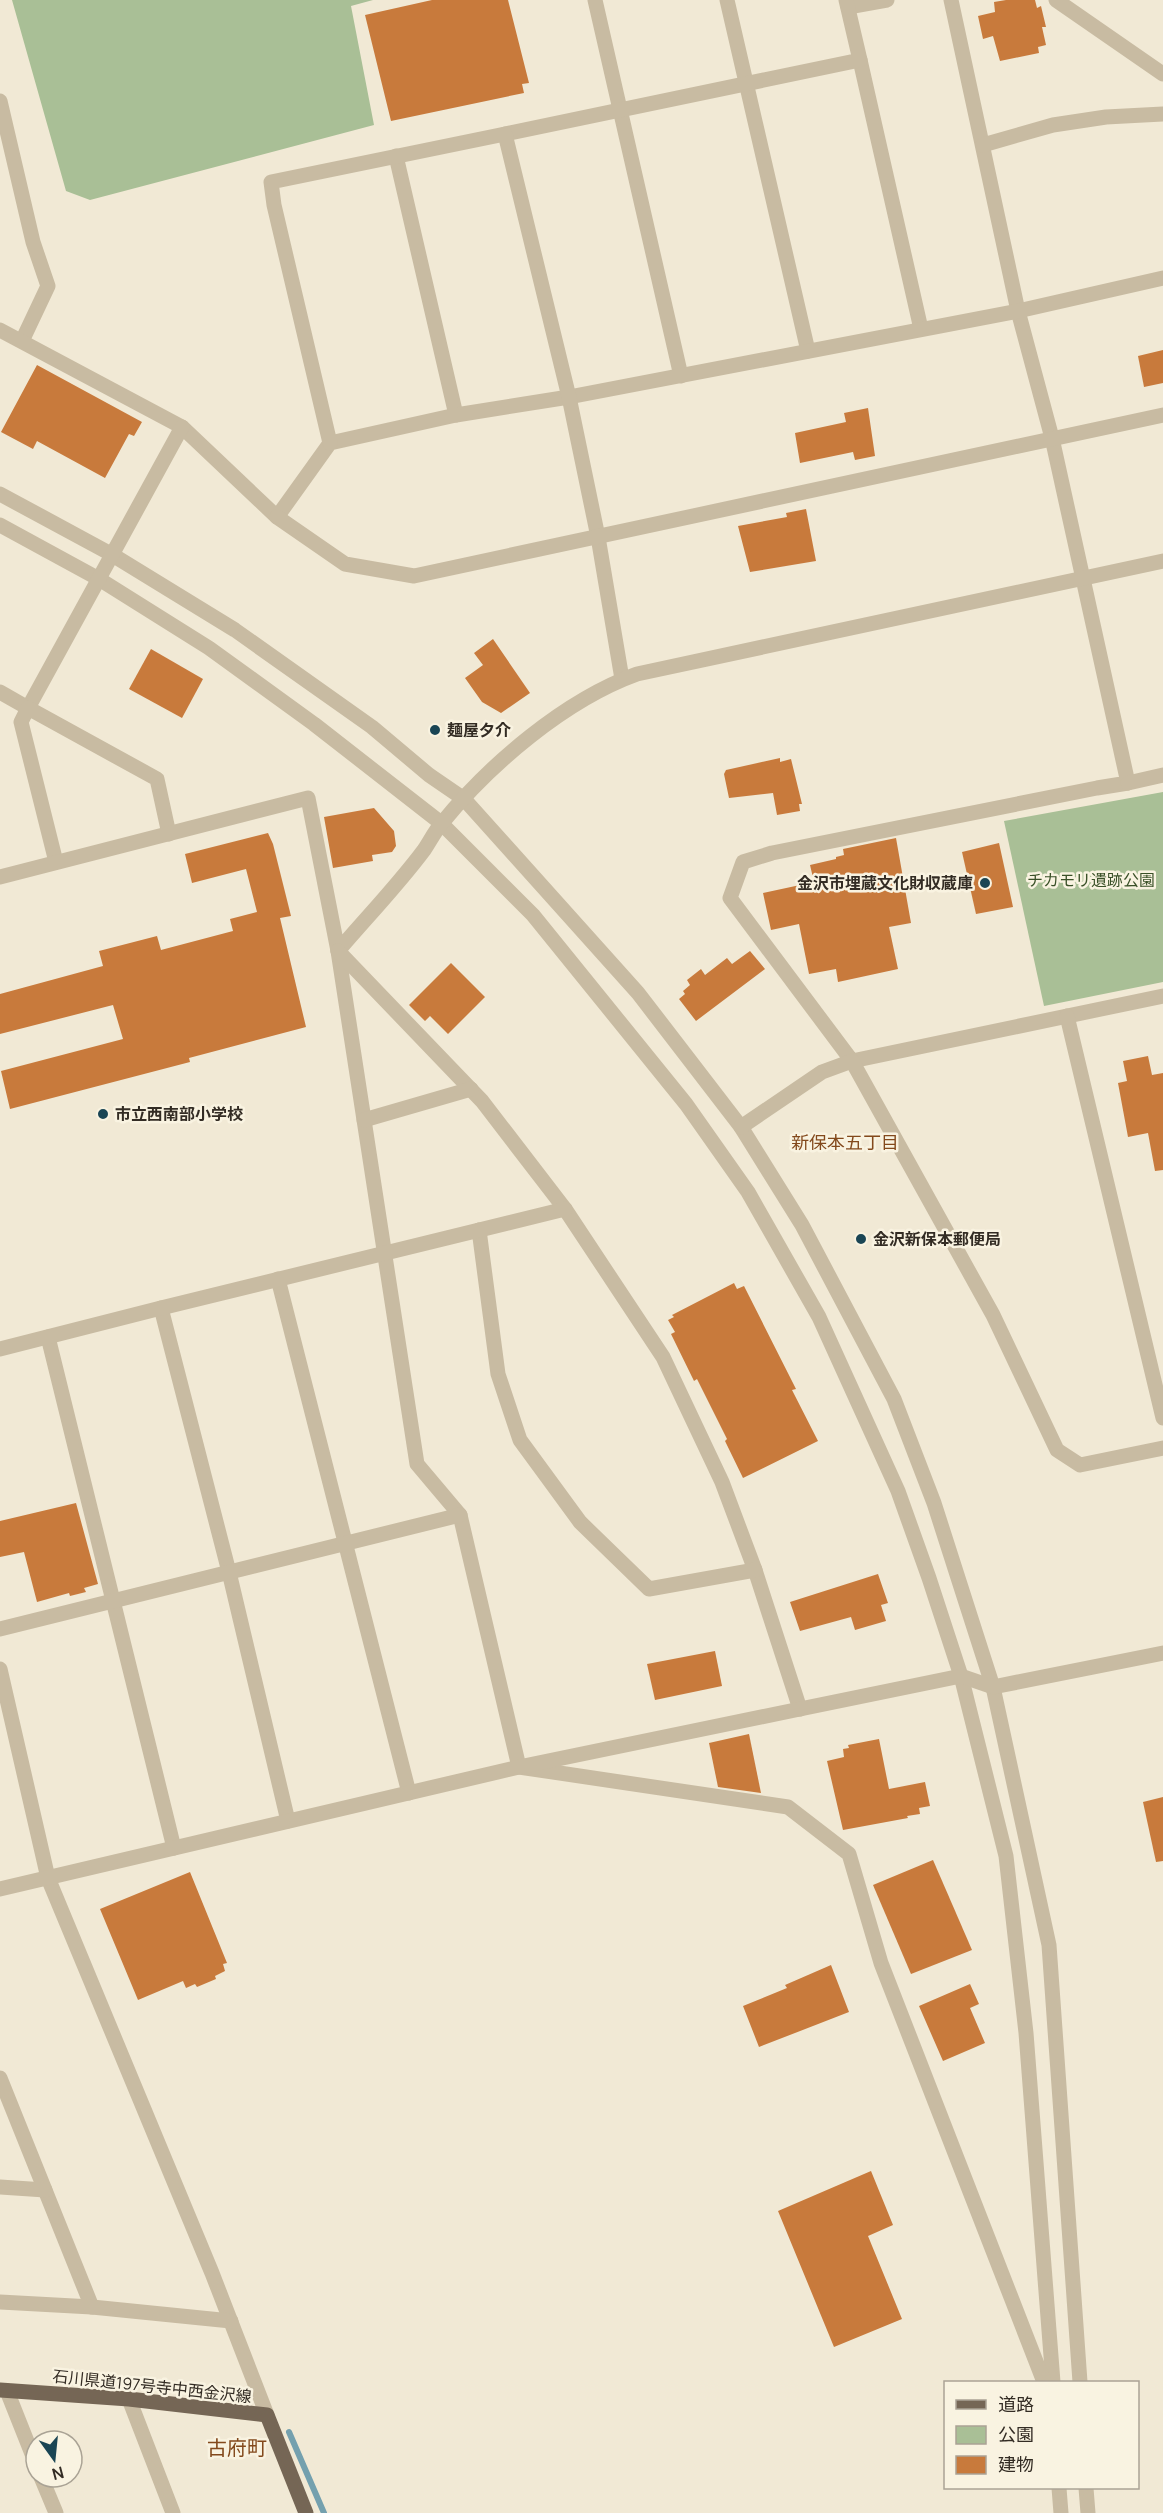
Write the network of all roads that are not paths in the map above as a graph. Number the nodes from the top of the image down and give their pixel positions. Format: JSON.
{"nodes":[{"id":1,"x":595,"y":0,"type":"edge"},
{"id":2,"x":728,"y":0,"type":"edge"},
{"id":3,"x":887,"y":0,"type":"edge"},
{"id":4,"x":951,"y":0,"type":"edge"},
{"id":5,"x":1056,"y":0,"type":"edge"},
{"id":6,"x":847,"y":4,"type":"edge"},
{"id":7,"x":860,"y":60,"type":"junction"},
{"id":8,"x":1161,"y":70,"type":"edge"},
{"id":9,"x":746,"y":84,"type":"junction"},
{"id":10,"x":1,"y":110,"type":"edge"},
{"id":11,"x":620,"y":110,"type":"junction"},
{"id":12,"x":1163,"y":114,"type":"edge"},
{"id":13,"x":505,"y":134,"type":"junction"},
{"id":14,"x":982,"y":144,"type":"junction"},
{"id":15,"x":396,"y":156,"type":"junction"},
{"id":16,"x":1163,"y":278,"type":"edge"},
{"id":17,"x":1018,"y":311,"type":"junction"},
{"id":18,"x":921,"y":329,"type":"junction"},
{"id":19,"x":0,"y":330,"type":"edge"},
{"id":20,"x":21,"y":341,"type":"junction"},
{"id":21,"x":808,"y":351,"type":"junction"},
{"id":22,"x":681,"y":376,"type":"junction"},
{"id":23,"x":569,"y":397,"type":"junction"},
{"id":24,"x":456,"y":415,"type":"junction"},
{"id":25,"x":1163,"y":416,"type":"edge"},
{"id":26,"x":182,"y":427,"type":"junction"},
{"id":27,"x":1052,"y":438,"type":"junction"},
{"id":28,"x":330,"y":443,"type":"junction"},
{"id":29,"x":0,"y":494,"type":"edge"},
{"id":30,"x":277,"y":517,"type":"junction"},
{"id":31,"x":0,"y":525,"type":"edge"},
{"id":32,"x":598,"y":537,"type":"junction"},
{"id":33,"x":111,"y":554,"type":"junction"},
{"id":34,"x":1163,"y":561,"type":"edge"},
{"id":35,"x":99,"y":579,"type":"junction"},
{"id":36,"x":1084,"y":579,"type":"junction"},
{"id":37,"x":622,"y":679,"type":"junction"},
{"id":38,"x":0,"y":692,"type":"edge"},
{"id":39,"x":28,"y":708,"type":"junction"},
{"id":40,"x":1163,"y":775,"type":"edge"},
{"id":41,"x":1128,"y":783,"type":"junction"},
{"id":42,"x":464,"y":799,"type":"junction"},
{"id":43,"x":441,"y":824,"type":"junction"},
{"id":44,"x":169,"y":834,"type":"junction"},
{"id":45,"x":56,"y":862,"type":"junction"},
{"id":46,"x":0,"y":877,"type":"edge"},
{"id":47,"x":338,"y":951,"type":"junction"},
{"id":48,"x":1163,"y":996,"type":"edge"},
{"id":49,"x":1067,"y":1016,"type":"junction"},
{"id":50,"x":852,"y":1061,"type":"junction"},
{"id":51,"x":471,"y":1089,"type":"junction"},
{"id":52,"x":364,"y":1120,"type":"junction"},
{"id":53,"x":741,"y":1127,"type":"junction"},
{"id":54,"x":565,"y":1209,"type":"junction"},
{"id":55,"x":479,"y":1230,"type":"junction"},
{"id":56,"x":385,"y":1252,"type":"junction"},
{"id":57,"x":279,"y":1279,"type":"junction"},
{"id":58,"x":161,"y":1308,"type":"junction"},
{"id":59,"x":48,"y":1337,"type":"junction"},
{"id":60,"x":0,"y":1349,"type":"edge"},
{"id":61,"x":1163,"y":1418,"type":"edge"},
{"id":62,"x":1163,"y":1448,"type":"edge"},
{"id":63,"x":460,"y":1515,"type":"junction"},
{"id":64,"x":345,"y":1543,"type":"junction"},
{"id":65,"x":755,"y":1570,"type":"junction"},
{"id":66,"x":229,"y":1572,"type":"junction"},
{"id":67,"x":112,"y":1602,"type":"junction"},
{"id":68,"x":0,"y":1629,"type":"edge"},
{"id":69,"x":1163,"y":1653,"type":"edge"},
{"id":70,"x":0,"y":1669,"type":"edge"},
{"id":71,"x":961,"y":1676,"type":"junction"},
{"id":72,"x":993,"y":1688,"type":"junction"},
{"id":73,"x":800,"y":1709,"type":"junction"},
{"id":74,"x":519,"y":1767,"type":"junction"},
{"id":75,"x":409,"y":1793,"type":"junction"},
{"id":76,"x":288,"y":1821,"type":"junction"},
{"id":77,"x":174,"y":1848,"type":"junction"},
{"id":78,"x":48,"y":1878,"type":"junction"},
{"id":79,"x":0,"y":1889,"type":"edge"},
{"id":80,"x":0,"y":2078,"type":"edge"},
{"id":81,"x":0,"y":2187,"type":"edge"},
{"id":82,"x":45,"y":2190,"type":"junction"},
{"id":83,"x":0,"y":2302,"type":"edge"},
{"id":84,"x":92,"y":2307,"type":"junction"},
{"id":85,"x":231,"y":2321,"type":"junction"},
{"id":86,"x":1044,"y":2381,"type":"edge"},
{"id":87,"x":1053,"y":2381,"type":"edge"},
{"id":88,"x":1080,"y":2381,"type":"edge"},
{"id":89,"x":3,"y":2390,"type":"edge"},
{"id":90,"x":129,"y":2399,"type":"junction"},
{"id":91,"x":267,"y":2415,"type":"junction"},
{"id":92,"x":24,"y":2437,"type":"edge"},
{"id":93,"x":46,"y":2489,"type":"edge"},
{"id":94,"x":1059,"y":2489,"type":"edge"},
{"id":95,"x":1086,"y":2489,"type":"edge"},
{"id":96,"x":56,"y":2513,"type":"edge"},
{"id":97,"x":172,"y":2513,"type":"edge"},
{"id":98,"x":306,"y":2513,"type":"edge"},
{"id":99,"x":1061,"y":2513,"type":"edge"},
{"id":100,"x":1088,"y":2513,"type":"edge"}],
"edges":[{"from":1,"to":11,"type":"street"},
{"from":2,"to":9,"type":"street"},
{"from":3,"to":6,"type":"street"},
{"from":4,"to":14,"type":"street"},
{"from":5,"to":8,"type":"street"},
{"from":6,"to":7,"type":"street"},
{"from":7,"to":9,"type":"street"},
{"from":7,"to":18,"type":"street"},
{"from":9,"to":11,"type":"street"},
{"from":9,"to":21,"type":"street"},
{"from":10,"to":20,"type":"street"},
{"from":11,"to":13,"type":"street"},
{"from":11,"to":22,"type":"street"},
{"from":12,"to":14,"type":"street"},
{"from":13,"to":15,"type":"street"},
{"from":13,"to":23,"type":"street"},
{"from":14,"to":17,"type":"street"},
{"from":15,"to":24,"type":"street"},
{"from":15,"to":28,"type":"street"},
{"from":16,"to":17,"type":"street"},
{"from":17,"to":18,"type":"street"},
{"from":17,"to":27,"type":"street"},
{"from":18,"to":21,"type":"street"},
{"from":19,"to":20,"type":"street"},
{"from":20,"to":26,"type":"street"},
{"from":21,"to":22,"type":"street"},
{"from":22,"to":23,"type":"street"},
{"from":23,"to":24,"type":"street"},
{"from":23,"to":32,"type":"street"},
{"from":24,"to":28,"type":"street"},
{"from":25,"to":27,"type":"street"},
{"from":26,"to":30,"type":"street"},
{"from":26,"to":33,"type":"street"},
{"from":27,"to":32,"type":"street"},
{"from":27,"to":36,"type":"street"},
{"from":28,"to":30,"type":"street"},
{"from":29,"to":33,"type":"street"},
{"from":30,"to":32,"type":"street"},
{"from":31,"to":35,"type":"street"},
{"from":32,"to":37,"type":"street"},
{"from":33,"to":35,"type":"street"},
{"from":33,"to":42,"type":"street"},
{"from":34,"to":36,"type":"street"},
{"from":35,"to":39,"type":"street"},
{"from":35,"to":43,"type":"street"},
{"from":36,"to":37,"type":"street"},
{"from":36,"to":41,"type":"street"},
{"from":37,"to":42,"type":"street"},
{"from":38,"to":39,"type":"street"},
{"from":39,"to":44,"type":"street"},
{"from":39,"to":45,"type":"street"},
{"from":40,"to":41,"type":"street"},
{"from":41,"to":50,"type":"street"},
{"from":42,"to":43,"type":"street"},
{"from":42,"to":53,"type":"street"},
{"from":43,"to":47,"type":"street"},
{"from":43,"to":71,"type":"street"},
{"from":44,"to":45,"type":"street"},
{"from":44,"to":47,"type":"street"},
{"from":45,"to":46,"type":"street"},
{"from":47,"to":51,"type":"street"},
{"from":47,"to":52,"type":"street"},
{"from":48,"to":49,"type":"street"},
{"from":49,"to":50,"type":"street"},
{"from":49,"to":61,"type":"street"},
{"from":50,"to":53,"type":"street"},
{"from":50,"to":62,"type":"street"},
{"from":51,"to":52,"type":"street"},
{"from":51,"to":54,"type":"street"},
{"from":52,"to":56,"type":"street"},
{"from":53,"to":72,"type":"street"},
{"from":54,"to":55,"type":"street"},
{"from":54,"to":65,"type":"street"},
{"from":55,"to":56,"type":"street"},
{"from":55,"to":65,"type":"street"},
{"from":56,"to":57,"type":"street"},
{"from":56,"to":63,"type":"street"},
{"from":57,"to":58,"type":"street"},
{"from":57,"to":64,"type":"street"},
{"from":58,"to":59,"type":"street"},
{"from":58,"to":66,"type":"street"},
{"from":59,"to":60,"type":"street"},
{"from":59,"to":67,"type":"street"},
{"from":63,"to":64,"type":"street"},
{"from":63,"to":74,"type":"street"},
{"from":64,"to":66,"type":"street"},
{"from":64,"to":75,"type":"street"},
{"from":65,"to":73,"type":"street"},
{"from":66,"to":67,"type":"street"},
{"from":66,"to":76,"type":"street"},
{"from":67,"to":68,"type":"street"},
{"from":67,"to":77,"type":"street"},
{"from":69,"to":72,"type":"street"},
{"from":70,"to":78,"type":"street"},
{"from":71,"to":72,"type":"street"},
{"from":71,"to":73,"type":"street"},
{"from":71,"to":87,"type":"street"},
{"from":72,"to":88,"type":"street"},
{"from":73,"to":74,"type":"street"},
{"from":74,"to":75,"type":"street"},
{"from":74,"to":86,"type":"street"},
{"from":75,"to":76,"type":"street"},
{"from":76,"to":77,"type":"street"},
{"from":77,"to":78,"type":"street"},
{"from":78,"to":79,"type":"street"},
{"from":78,"to":85,"type":"street"},
{"from":80,"to":82,"type":"street"},
{"from":81,"to":82,"type":"street"},
{"from":82,"to":84,"type":"street"},
{"from":83,"to":84,"type":"street"},
{"from":84,"to":85,"type":"street"},
{"from":85,"to":91,"type":"street"},
{"from":89,"to":90,"type":"main road","name":"石川県道197号寺中西金沢線"},
{"from":89,"to":92,"type":"street"},
{"from":90,"to":91,"type":"main road","name":"石川県道197号寺中西金沢線"},
{"from":90,"to":97,"type":"street"},
{"from":91,"to":98,"type":"main road","name":"石川県道197号寺中西金沢線"},
{"from":93,"to":96,"type":"street"},
{"from":94,"to":99,"type":"street"},
{"from":95,"to":100,"type":"street"}]}
